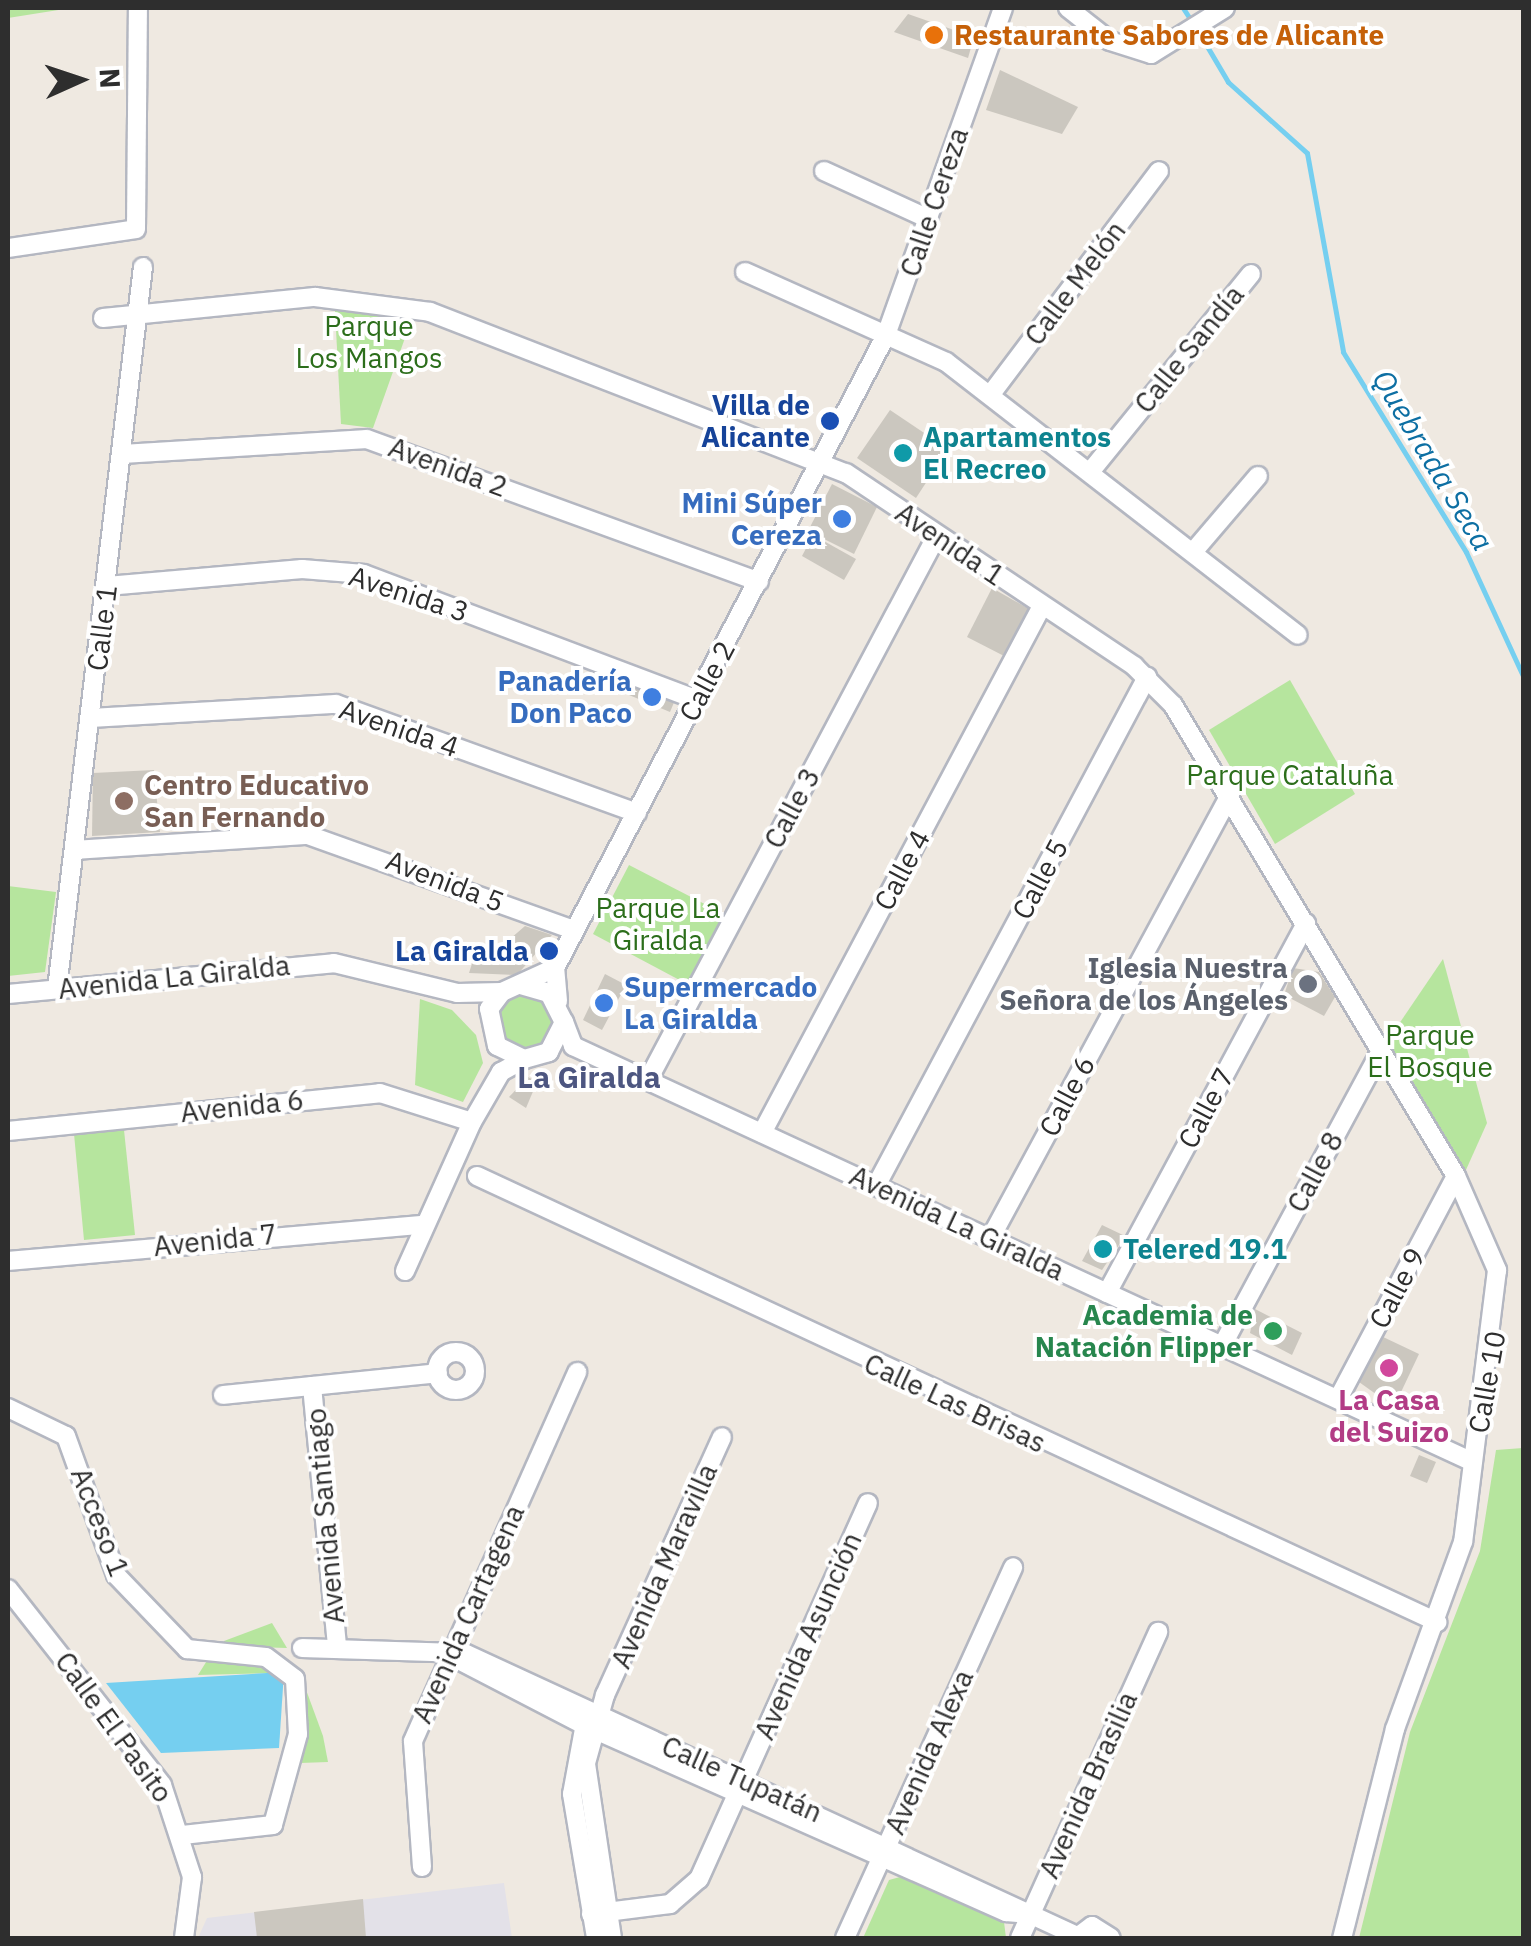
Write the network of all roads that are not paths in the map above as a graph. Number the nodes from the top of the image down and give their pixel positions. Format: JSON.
{"nodes":[{"id":1,"x":138,"y":8,"type":"edge"},
{"id":2,"x":1003,"y":8,"type":"edge"},
{"id":3,"x":1068,"y":8,"type":"edge"},
{"id":4,"x":1219,"y":12,"type":"edge"},
{"id":5,"x":824,"y":171,"type":"dead end"},
{"id":6,"x":1159,"y":171,"type":"dead end"},
{"id":7,"x":929,"y":219,"type":"junction"},
{"id":8,"x":8,"y":248,"type":"edge"},
{"id":9,"x":142,"y":266,"type":"dead end"},
{"id":10,"x":745,"y":272,"type":"dead end"},
{"id":11,"x":1251,"y":274,"type":"dead end"},
{"id":12,"x":138,"y":314,"type":"junction"},
{"id":13,"x":103,"y":318,"type":"dead end"},
{"id":14,"x":886,"y":335,"type":"junction"},
{"id":15,"x":858,"y":394,"type":"joint"},
{"id":16,"x":991,"y":394,"type":"junction"},
{"id":17,"x":123,"y":454,"type":"junction"},
{"id":18,"x":823,"y":461,"type":"junction"},
{"id":19,"x":1090,"y":472,"type":"junction"},
{"id":20,"x":1258,"y":476,"type":"dead end"},
{"id":21,"x":937,"y":535,"type":"junction"},
{"id":22,"x":1193,"y":552,"type":"junction"},
{"id":23,"x":758,"y":582,"type":"junction"},
{"id":24,"x":107,"y":586,"type":"junction"},
{"id":25,"x":1042,"y":606,"type":"junction"},
{"id":26,"x":1298,"y":636,"type":"dead end"},
{"id":27,"x":1147,"y":677,"type":"junction"},
{"id":28,"x":698,"y":700,"type":"junction"},
{"id":29,"x":91,"y":718,"type":"junction"},
{"id":30,"x":1230,"y":795,"type":"junction"},
{"id":31,"x":638,"y":813,"type":"junction"},
{"id":32,"x":75,"y":850,"type":"junction"},
{"id":33,"x":1306,"y":922,"type":"junction"},
{"id":34,"x":574,"y":930,"type":"junction"},
{"id":35,"x":555,"y":968,"type":"junction"},
{"id":36,"x":521,"y":985,"type":"junction"},
{"id":37,"x":57,"y":988,"type":"junction"},
{"id":38,"x":502,"y":992,"type":"junction"},
{"id":39,"x":457,"y":993,"type":"junction"},
{"id":40,"x":8,"y":994,"type":"edge"},
{"id":41,"x":558,"y":1001,"type":"junction"},
{"id":42,"x":488,"y":1022,"type":"junction"},
{"id":43,"x":564,"y":1022,"type":"junction"},
{"id":44,"x":497,"y":1046,"type":"junction"},
{"id":45,"x":573,"y":1046,"type":"junction"},
{"id":46,"x":1381,"y":1050,"type":"junction"},
{"id":47,"x":549,"y":1052,"type":"junction"},
{"id":48,"x":524,"y":1060,"type":"junction"},
{"id":49,"x":501,"y":1072,"type":"junction"},
{"id":50,"x":648,"y":1080,"type":"junction"},
{"id":51,"x":472,"y":1122,"type":"junction"},
{"id":52,"x":8,"y":1130,"type":"edge"},
{"id":53,"x":762,"y":1133,"type":"junction"},
{"id":54,"x":477,"y":1176,"type":"dead end"},
{"id":55,"x":1456,"y":1176,"type":"junction"},
{"id":56,"x":876,"y":1186,"type":"junction"},
{"id":57,"x":423,"y":1225,"type":"junction"},
{"id":58,"x":990,"y":1238,"type":"junction"},
{"id":59,"x":1490,"y":1244,"type":"joint"},
{"id":60,"x":8,"y":1260,"type":"edge"},
{"id":61,"x":405,"y":1271,"type":"dead end"},
{"id":62,"x":1107,"y":1292,"type":"junction"},
{"id":63,"x":1222,"y":1346,"type":"junction"},
{"id":64,"x":576,"y":1372,"type":"dead end"},
{"id":65,"x":438,"y":1373,"type":"dead end"},
{"id":66,"x":312,"y":1386,"type":"junction"},
{"id":67,"x":223,"y":1395,"type":"dead end"},
{"id":68,"x":1338,"y":1399,"type":"junction"},
{"id":69,"x":8,"y":1408,"type":"edge"},
{"id":70,"x":722,"y":1437,"type":"dead end"},
{"id":71,"x":1473,"y":1462,"type":"junction"},
{"id":72,"x":868,"y":1503,"type":"dead end"},
{"id":73,"x":1013,"y":1567,"type":"dead end"},
{"id":74,"x":8,"y":1589,"type":"edge"},
{"id":75,"x":1437,"y":1622,"type":"junction"},
{"id":76,"x":1158,"y":1632,"type":"dead end"},
{"id":77,"x":337,"y":1646,"type":"junction"},
{"id":78,"x":302,"y":1648,"type":"dead end"},
{"id":79,"x":449,"y":1655,"type":"junction"},
{"id":80,"x":593,"y":1721,"type":"junction"},
{"id":81,"x":740,"y":1787,"type":"junction"},
{"id":82,"x":183,"y":1835,"type":"junction"},
{"id":83,"x":884,"y":1850,"type":"junction"},
{"id":84,"x":422,"y":1867,"type":"dead end"},
{"id":85,"x":599,"y":1913,"type":"junction"},
{"id":86,"x":1030,"y":1914,"type":"junction"},
{"id":87,"x":1076,"y":1937,"type":"edge"},
{"id":88,"x":184,"y":1938,"type":"edge"},
{"id":89,"x":596,"y":1938,"type":"edge"},
{"id":90,"x":612,"y":1938,"type":"edge"},
{"id":91,"x":845,"y":1938,"type":"edge"},
{"id":92,"x":1020,"y":1938,"type":"edge"},
{"id":93,"x":1111,"y":1938,"type":"edge"},
{"id":94,"x":1342,"y":1938,"type":"edge"}],
"edges":[{"from":1,"to":8,"type":"street"},
{"from":2,"to":7,"type":"street","name":"Calle Cereza"},
{"from":3,"to":4,"type":"street"},
{"from":5,"to":7,"type":"street"},
{"from":6,"to":16,"type":"street","name":"Calle Melón"},
{"from":7,"to":14,"type":"street","name":"Calle Cereza"},
{"from":9,"to":12,"type":"street","name":"Calle 1"},
{"from":10,"to":14,"type":"street"},
{"from":11,"to":19,"type":"street","name":"Calle Sandía"},
{"from":12,"to":13,"type":"street","name":"Avenida 1"},
{"from":12,"to":17,"type":"street","name":"Calle 1"},
{"from":12,"to":18,"type":"street","name":"Avenida 1"},
{"from":14,"to":15,"type":"street","name":"Calle Cereza"},
{"from":14,"to":16,"type":"street"},
{"from":15,"to":18,"type":"street","name":"Calle 2"},
{"from":16,"to":19,"type":"street"},
{"from":17,"to":23,"type":"street","name":"Avenida 2"},
{"from":17,"to":24,"type":"street","name":"Calle 1"},
{"from":18,"to":21,"type":"street","name":"Avenida 1"},
{"from":18,"to":23,"type":"street","name":"Calle 2"},
{"from":19,"to":22,"type":"street"},
{"from":20,"to":22,"type":"street"},
{"from":21,"to":25,"type":"street","name":"Avenida 1"},
{"from":21,"to":50,"type":"street","name":"Calle 3"},
{"from":22,"to":26,"type":"street"},
{"from":23,"to":28,"type":"street","name":"Calle 2"},
{"from":24,"to":28,"type":"street","name":"Avenida 3"},
{"from":24,"to":29,"type":"street","name":"Calle 1"},
{"from":25,"to":27,"type":"street","name":"Avenida 1"},
{"from":25,"to":53,"type":"street","name":"Calle 4"},
{"from":27,"to":30,"type":"street","name":"Avenida 1"},
{"from":27,"to":56,"type":"street","name":"Calle 5"},
{"from":28,"to":31,"type":"street","name":"Calle 2"},
{"from":29,"to":31,"type":"street","name":"Avenida 4"},
{"from":29,"to":32,"type":"street","name":"Calle 1"},
{"from":30,"to":33,"type":"street","name":"Avenida 1"},
{"from":30,"to":58,"type":"street","name":"Calle 6"},
{"from":31,"to":34,"type":"street","name":"Calle 2"},
{"from":32,"to":34,"type":"street","name":"Avenida 5"},
{"from":32,"to":37,"type":"street","name":"Calle 1"},
{"from":33,"to":46,"type":"street","name":"Avenida 1"},
{"from":33,"to":62,"type":"street","name":"Calle 7"},
{"from":34,"to":35,"type":"street","name":"Calle 2"},
{"from":35,"to":36,"type":"street"},
{"from":35,"to":41,"type":"street"},
{"from":36,"to":38,"type":"street"},
{"from":36,"to":41,"type":"street"},
{"from":37,"to":39,"type":"street","name":"Avenida La Giralda"},
{"from":37,"to":40,"type":"street","name":"Avenida La Giralda"},
{"from":38,"to":39,"type":"street","name":"Avenida La Giralda"},
{"from":38,"to":42,"type":"street"},
{"from":39,"to":42,"type":"street","name":"Avenida La Giralda"},
{"from":41,"to":43,"type":"street"},
{"from":42,"to":44,"type":"street"},
{"from":43,"to":45,"type":"street"},
{"from":43,"to":47,"type":"street"},
{"from":44,"to":48,"type":"street"},
{"from":44,"to":49,"type":"street"},
{"from":45,"to":47,"type":"street"},
{"from":45,"to":50,"type":"street","name":"Avenida La Giralda"},
{"from":46,"to":55,"type":"street","name":"Avenida 1"},
{"from":46,"to":63,"type":"street","name":"Calle 8"},
{"from":47,"to":48,"type":"street"},
{"from":48,"to":49,"type":"street"},
{"from":49,"to":51,"type":"street"},
{"from":50,"to":53,"type":"street","name":"Avenida La Giralda"},
{"from":51,"to":52,"type":"street","name":"Avenida 6"},
{"from":51,"to":57,"type":"street"},
{"from":53,"to":56,"type":"street","name":"Avenida La Giralda"},
{"from":54,"to":75,"type":"street","name":"Calle Las Brisas"},
{"from":55,"to":59,"type":"street","name":"Avenida 1"},
{"from":55,"to":68,"type":"street","name":"Calle 9"},
{"from":56,"to":58,"type":"street","name":"Avenida La Giralda"},
{"from":57,"to":60,"type":"street","name":"Avenida 7"},
{"from":57,"to":61,"type":"street"},
{"from":58,"to":62,"type":"street","name":"Avenida La Giralda"},
{"from":59,"to":71,"type":"street","name":"Calle 10"},
{"from":62,"to":63,"type":"street","name":"Avenida La Giralda"},
{"from":63,"to":68,"type":"street","name":"Avenida La Giralda"},
{"from":64,"to":79,"type":"street","name":"Avenida Cartagena"},
{"from":65,"to":66,"type":"street"},
{"from":66,"to":67,"type":"street"},
{"from":66,"to":77,"type":"street","name":"Avenida Santiago"},
{"from":68,"to":71,"type":"street","name":"Avenida La Giralda"},
{"from":69,"to":82,"type":"street","name":"Acceso 1"},
{"from":70,"to":80,"type":"street","name":"Avenida Maravilla"},
{"from":71,"to":75,"type":"street"},
{"from":72,"to":81,"type":"street","name":"Avenida Asunción"},
{"from":73,"to":83,"type":"street","name":"Avenida Alexa"},
{"from":74,"to":82,"type":"street","name":"Calle El Pasito"},
{"from":75,"to":94,"type":"street"},
{"from":76,"to":86,"type":"street","name":"Avenida Brasilia"},
{"from":77,"to":78,"type":"street","name":"Calle Tupatán"},
{"from":77,"to":79,"type":"street","name":"Calle Tupatán"},
{"from":79,"to":80,"type":"street","name":"Calle Tupatán"},
{"from":79,"to":84,"type":"street","name":"Avenida Cartagena"},
{"from":80,"to":81,"type":"street","name":"Calle Tupatán"},
{"from":80,"to":85,"type":"street","name":"Avenida Maravilla"},
{"from":81,"to":83,"type":"street","name":"Calle Tupatán"},
{"from":81,"to":85,"type":"street","name":"Avenida Asunción"},
{"from":82,"to":88,"type":"street","name":"Calle El Pasito"},
{"from":83,"to":86,"type":"street","name":"Calle Tupatán"},
{"from":83,"to":91,"type":"street","name":"Avenida Alexa"},
{"from":85,"to":89,"type":"street","name":"Avenida Maravilla"},
{"from":85,"to":90,"type":"street","name":"Avenida Maravilla"},
{"from":86,"to":87,"type":"street","name":"Calle Tupatán"},
{"from":86,"to":92,"type":"street","name":"Avenida Brasilia"},
{"from":87,"to":93,"type":"street","name":"Calle Tupatán"}]}
